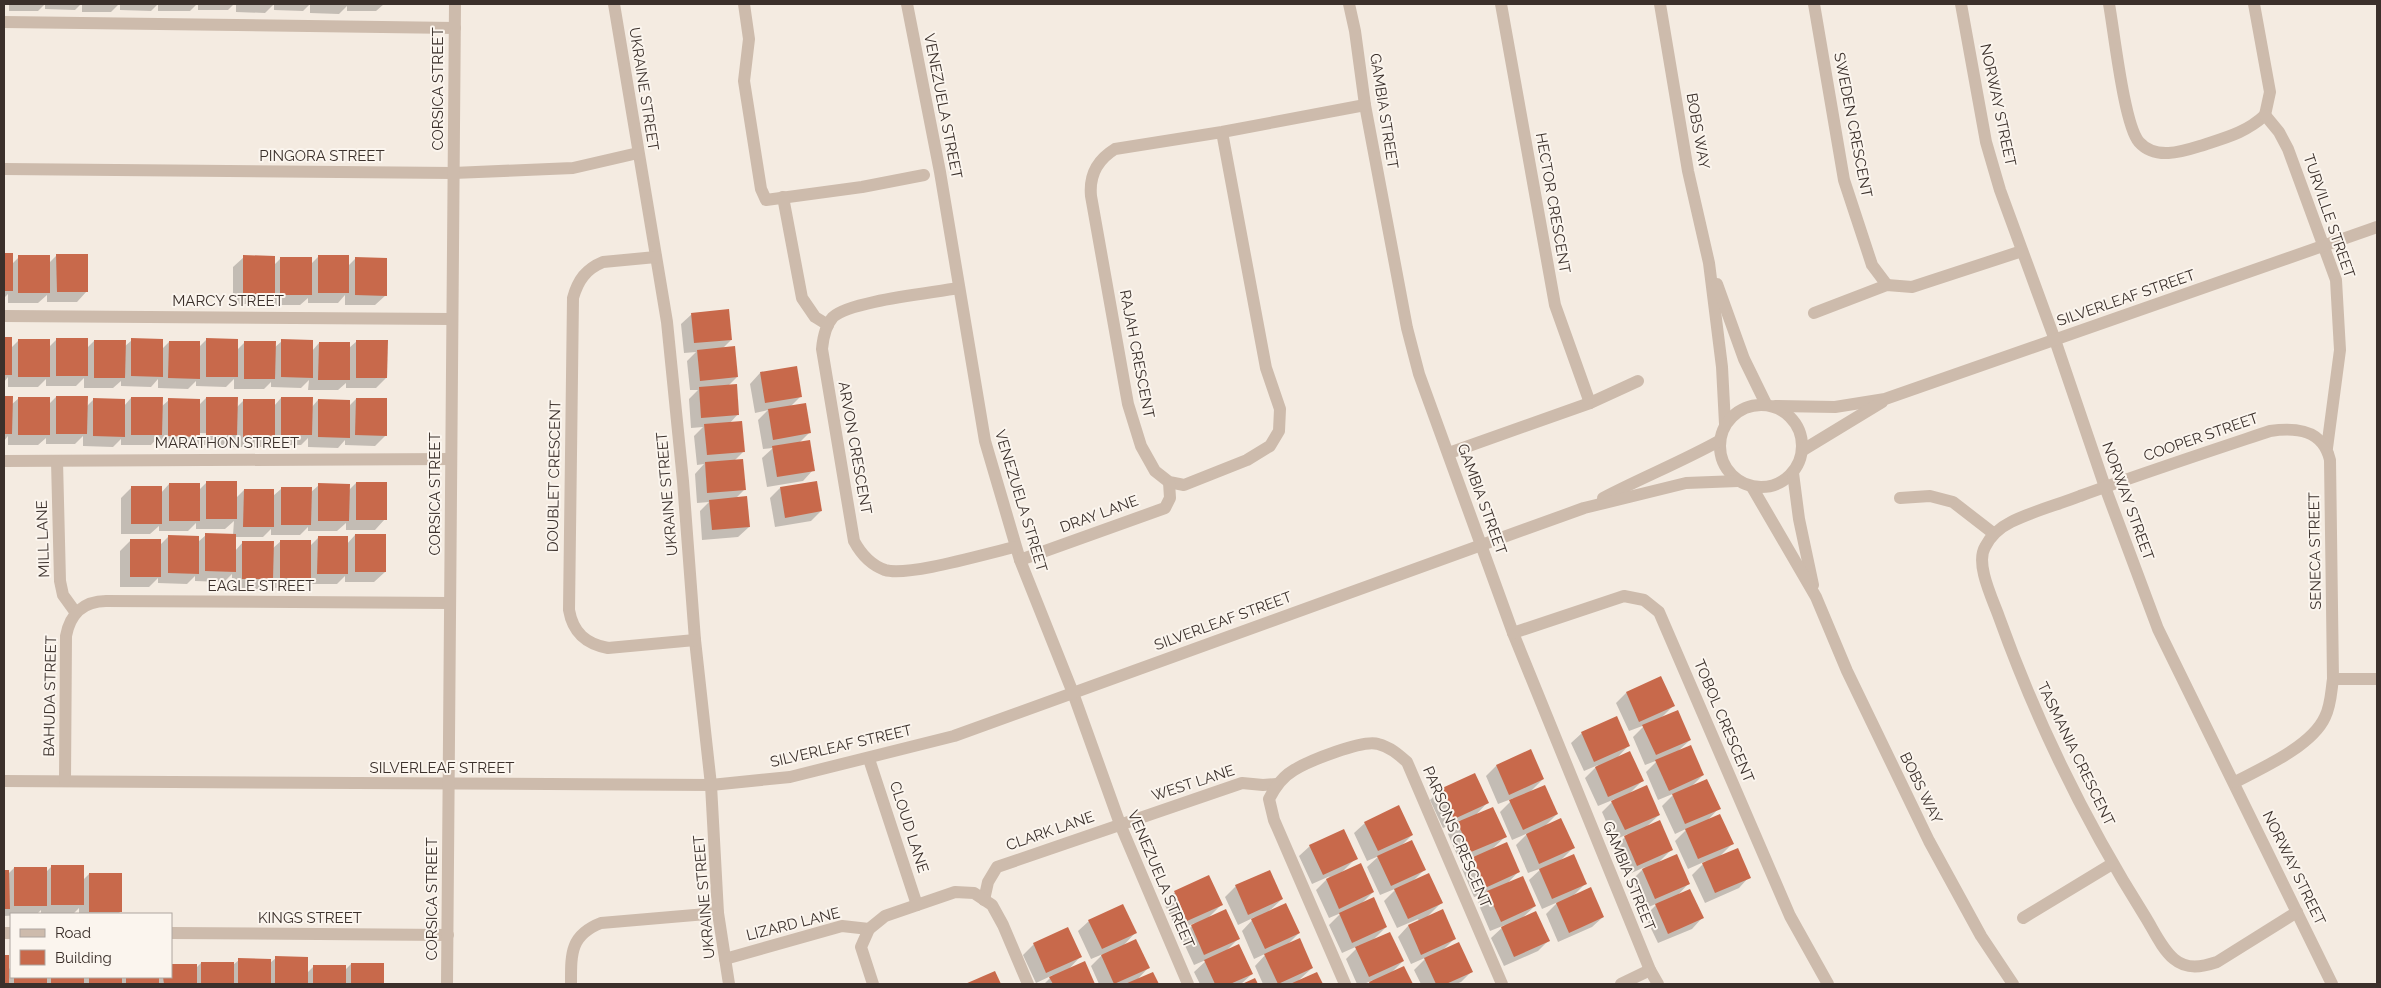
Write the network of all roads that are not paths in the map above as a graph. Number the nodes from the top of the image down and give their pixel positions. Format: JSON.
{"nodes":[{"id":1,"x":455,"y":4,"type":"edge"},
{"id":2,"x":614,"y":4,"type":"edge"},
{"id":3,"x":744,"y":4,"type":"edge"},
{"id":4,"x":907,"y":4,"type":"edge"},
{"id":5,"x":1349,"y":4,"type":"edge"},
{"id":6,"x":1502,"y":4,"type":"edge"},
{"id":7,"x":1660,"y":4,"type":"edge"},
{"id":8,"x":1814,"y":4,"type":"edge"},
{"id":9,"x":1962,"y":4,"type":"edge"},
{"id":10,"x":2109,"y":4,"type":"edge"},
{"id":11,"x":2254,"y":4,"type":"edge"},
{"id":12,"x":4,"y":22,"type":"edge"},
{"id":13,"x":455,"y":28,"type":"junction"},
{"id":14,"x":1365,"y":105,"type":"junction"},
{"id":15,"x":2265,"y":115,"type":"junction"},
{"id":16,"x":1222,"y":132,"type":"junction"},
{"id":17,"x":638,"y":152,"type":"junction"},
{"id":18,"x":4,"y":170,"type":"edge"},
{"id":19,"x":453,"y":173,"type":"junction"},
{"id":20,"x":924,"y":174,"type":"dead end"},
{"id":21,"x":784,"y":197,"type":"junction"},
{"id":22,"x":2377,"y":227,"type":"edge"},
{"id":23,"x":2322,"y":246,"type":"junction"},
{"id":24,"x":2022,"y":251,"type":"junction"},
{"id":25,"x":656,"y":257,"type":"junction"},
{"id":26,"x":1709,"y":263,"type":"junction"},
{"id":27,"x":1887,"y":285,"type":"junction"},
{"id":28,"x":958,"y":288,"type":"junction"},
{"id":29,"x":1814,"y":312,"type":"dead end"},
{"id":30,"x":4,"y":316,"type":"edge"},
{"id":31,"x":452,"y":319,"type":"junction"},
{"id":32,"x":828,"y":326,"type":"junction"},
{"id":33,"x":2055,"y":340,"type":"junction"},
{"id":34,"x":1638,"y":381,"type":"dead end"},
{"id":35,"x":1885,"y":400,"type":"junction"},
{"id":36,"x":1590,"y":402,"type":"junction"},
{"id":37,"x":1771,"y":405,"type":"junction"},
{"id":38,"x":1725,"y":424,"type":"junction"},
{"id":39,"x":1720,"y":441,"type":"junction"},
{"id":40,"x":2327,"y":448,"type":"junction"},
{"id":41,"x":1803,"y":450,"type":"junction"},
{"id":42,"x":1448,"y":453,"type":"junction"},
{"id":43,"x":451,"y":459,"type":"junction"},
{"id":44,"x":57,"y":460,"type":"junction"},
{"id":45,"x":4,"y":461,"type":"edge"},
{"id":46,"x":1793,"y":474,"type":"junction"},
{"id":47,"x":1738,"y":481,"type":"junction"},
{"id":48,"x":1169,"y":482,"type":"junction"},
{"id":49,"x":1752,"y":487,"type":"junction"},
{"id":50,"x":2105,"y":487,"type":"junction"},
{"id":51,"x":1900,"y":498,"type":"dead end"},
{"id":52,"x":1584,"y":508,"type":"junction"},
{"id":53,"x":1993,"y":533,"type":"junction"},
{"id":54,"x":1482,"y":543,"type":"junction"},
{"id":55,"x":1015,"y":547,"type":"junction"},
{"id":56,"x":1020,"y":560,"type":"junction"},
{"id":57,"x":1816,"y":597,"type":"junction"},
{"id":58,"x":450,"y":603,"type":"junction"},
{"id":59,"x":76,"y":613,"type":"junction"},
{"id":60,"x":1513,"y":633,"type":"junction"},
{"id":61,"x":695,"y":640,"type":"junction"},
{"id":62,"x":2333,"y":679,"type":"junction"},
{"id":63,"x":2377,"y":679,"type":"edge"},
{"id":64,"x":1073,"y":693,"type":"junction"},
{"id":65,"x":869,"y":759,"type":"junction"},
{"id":66,"x":4,"y":781,"type":"edge"},
{"id":67,"x":65,"y":781,"type":"junction"},
{"id":68,"x":2235,"y":782,"type":"junction"},
{"id":69,"x":1278,"y":784,"type":"junction"},
{"id":70,"x":449,"y":785,"type":"junction"},
{"id":71,"x":711,"y":785,"type":"junction"},
{"id":72,"x":1120,"y":824,"type":"junction"},
{"id":73,"x":2112,"y":864,"type":"junction"},
{"id":74,"x":984,"y":900,"type":"junction"},
{"id":75,"x":918,"y":905,"type":"junction"},
{"id":76,"x":2297,"y":912,"type":"junction"},
{"id":77,"x":718,"y":913,"type":"junction"},
{"id":78,"x":2023,"y":918,"type":"dead end"},
{"id":79,"x":869,"y":929,"type":"junction"},
{"id":80,"x":172,"y":933,"type":"edge"},
{"id":81,"x":448,"y":935,"type":"junction"},
{"id":82,"x":725,"y":959,"type":"junction"},
{"id":83,"x":1650,"y":970,"type":"junction"},
{"id":84,"x":447,"y":984,"type":"edge"},
{"id":85,"x":571,"y":984,"type":"edge"},
{"id":86,"x":729,"y":984,"type":"edge"},
{"id":87,"x":873,"y":984,"type":"edge"},
{"id":88,"x":1028,"y":984,"type":"edge"},
{"id":89,"x":1188,"y":984,"type":"edge"},
{"id":90,"x":1345,"y":984,"type":"edge"},
{"id":91,"x":1502,"y":984,"type":"edge"},
{"id":92,"x":1621,"y":984,"type":"edge"},
{"id":93,"x":1658,"y":984,"type":"edge"},
{"id":94,"x":1828,"y":984,"type":"edge"},
{"id":95,"x":2013,"y":984,"type":"edge"},
{"id":96,"x":2332,"y":984,"type":"edge"}],
"edges":[{"from":1,"to":13,"type":"street","name":"CORSICA STREET"},
{"from":2,"to":17,"type":"street","name":"UKRAINE STREET"},
{"from":3,"to":21,"type":"street"},
{"from":4,"to":28,"type":"street","name":"VENEZUELA STREET"},
{"from":5,"to":14,"type":"street","name":"GAMBIA STREET"},
{"from":6,"to":36,"type":"street","name":"HECTOR CRESCENT"},
{"from":7,"to":26,"type":"street","name":"BOBS WAY"},
{"from":8,"to":27,"type":"street","name":"SWEDEN CRESCENT"},
{"from":9,"to":24,"type":"street","name":"NORWAY STREET"},
{"from":10,"to":15,"type":"street"},
{"from":11,"to":15,"type":"street"},
{"from":12,"to":13,"type":"street"},
{"from":13,"to":19,"type":"street","name":"CORSICA STREET"},
{"from":14,"to":16,"type":"street","name":"RAJAH CRESCENT"},
{"from":14,"to":42,"type":"street","name":"GAMBIA STREET"},
{"from":15,"to":23,"type":"street","name":"TURVILLE STREET"},
{"from":16,"to":48,"type":"street"},
{"from":16,"to":48,"type":"street","name":"RAJAH CRESCENT"},
{"from":17,"to":19,"type":"street","name":"PINGORA STREET"},
{"from":17,"to":25,"type":"street","name":"UKRAINE STREET"},
{"from":18,"to":19,"type":"street","name":"PINGORA STREET"},
{"from":19,"to":31,"type":"street","name":"CORSICA STREET"},
{"from":20,"to":21,"type":"street"},
{"from":21,"to":32,"type":"street"},
{"from":22,"to":23,"type":"street","name":"SILVERLEAF STREET"},
{"from":23,"to":33,"type":"street","name":"SILVERLEAF STREET"},
{"from":23,"to":40,"type":"street","name":"TURVILLE STREET"},
{"from":24,"to":27,"type":"street"},
{"from":24,"to":33,"type":"street","name":"NORWAY STREET"},
{"from":25,"to":61,"type":"street","name":"UKRAINE STREET"},
{"from":25,"to":61,"type":"street","name":"DOUBLET CRESCENT"},
{"from":26,"to":37,"type":"street","name":"BOBS WAY"},
{"from":26,"to":38,"type":"street","name":"BOBS WAY"},
{"from":27,"to":29,"type":"street"},
{"from":28,"to":32,"type":"street"},
{"from":28,"to":55,"type":"street","name":"VENEZUELA STREET"},
{"from":30,"to":31,"type":"street","name":"MARCY STREET"},
{"from":31,"to":43,"type":"street","name":"CORSICA STREET"},
{"from":32,"to":55,"type":"street","name":"ARVON CRESCENT"},
{"from":33,"to":35,"type":"street","name":"SILVERLEAF STREET"},
{"from":33,"to":50,"type":"street","name":"NORWAY STREET"},
{"from":34,"to":36,"type":"street"},
{"from":35,"to":37,"type":"street"},
{"from":35,"to":41,"type":"street"},
{"from":36,"to":42,"type":"street"},
{"from":37,"to":38,"type":"street"},
{"from":37,"to":41,"type":"street"},
{"from":38,"to":39,"type":"street"},
{"from":39,"to":47,"type":"street"},
{"from":39,"to":52,"type":"street","name":"SILVERLEAF STREET"},
{"from":40,"to":50,"type":"street","name":"COOPER STREET"},
{"from":40,"to":62,"type":"street","name":"SENECA STREET"},
{"from":41,"to":46,"type":"street"},
{"from":42,"to":54,"type":"street","name":"GAMBIA STREET"},
{"from":43,"to":44,"type":"street","name":"MARATHON STREET"},
{"from":43,"to":58,"type":"street","name":"CORSICA STREET"},
{"from":44,"to":45,"type":"street","name":"MARATHON STREET"},
{"from":44,"to":59,"type":"street","name":"MILL LANE"},
{"from":46,"to":49,"type":"street"},
{"from":46,"to":57,"type":"street","name":"BOBS WAY"},
{"from":47,"to":49,"type":"street"},
{"from":47,"to":52,"type":"street","name":"SILVERLEAF STREET"},
{"from":48,"to":56,"type":"street","name":"DRAY LANE"},
{"from":49,"to":57,"type":"street","name":"BOBS WAY"},
{"from":50,"to":53,"type":"street"},
{"from":50,"to":68,"type":"street","name":"NORWAY STREET"},
{"from":51,"to":53,"type":"street"},
{"from":52,"to":54,"type":"street","name":"SILVERLEAF STREET"},
{"from":53,"to":73,"type":"street","name":"TASMANIA CRESCENT"},
{"from":54,"to":60,"type":"street","name":"GAMBIA STREET"},
{"from":54,"to":64,"type":"street","name":"SILVERLEAF STREET"},
{"from":55,"to":56,"type":"street","name":"VENEZUELA STREET"},
{"from":56,"to":64,"type":"street","name":"VENEZUELA STREET"},
{"from":57,"to":95,"type":"street","name":"BOBS WAY"},
{"from":58,"to":59,"type":"street","name":"EAGLE STREET"},
{"from":58,"to":70,"type":"street","name":"CORSICA STREET"},
{"from":59,"to":67,"type":"street","name":"BAHUDA STREET"},
{"from":60,"to":83,"type":"street","name":"GAMBIA STREET"},
{"from":60,"to":94,"type":"street","name":"TOBOL CRESCENT"},
{"from":61,"to":71,"type":"street","name":"UKRAINE STREET"},
{"from":62,"to":63,"type":"street"},
{"from":62,"to":68,"type":"street","name":"SENECA STREET"},
{"from":64,"to":65,"type":"street","name":"SILVERLEAF STREET"},
{"from":64,"to":72,"type":"street","name":"VENEZUELA STREET"},
{"from":65,"to":71,"type":"street","name":"SILVERLEAF STREET"},
{"from":65,"to":75,"type":"street","name":"CLOUD LANE"},
{"from":66,"to":67,"type":"street","name":"SILVERLEAF STREET"},
{"from":67,"to":70,"type":"street","name":"SILVERLEAF STREET"},
{"from":68,"to":76,"type":"street","name":"NORWAY STREET"},
{"from":69,"to":72,"type":"street","name":"WEST LANE"},
{"from":69,"to":90,"type":"street"},
{"from":69,"to":91,"type":"street","name":"PARSONS CRESCENT"},
{"from":70,"to":71,"type":"street","name":"SILVERLEAF STREET"},
{"from":70,"to":81,"type":"street","name":"CORSICA STREET"},
{"from":71,"to":77,"type":"street","name":"UKRAINE STREET"},
{"from":72,"to":74,"type":"street","name":"CLARK LANE"},
{"from":72,"to":89,"type":"street","name":"VENEZUELA STREET"},
{"from":73,"to":76,"type":"street","name":"TASMANIA CRESCENT"},
{"from":73,"to":78,"type":"street"},
{"from":74,"to":75,"type":"street"},
{"from":74,"to":88,"type":"street"},
{"from":75,"to":79,"type":"street"},
{"from":76,"to":96,"type":"street","name":"NORWAY STREET"},
{"from":77,"to":82,"type":"street","name":"UKRAINE STREET"},
{"from":77,"to":85,"type":"street"},
{"from":79,"to":82,"type":"street","name":"LIZARD LANE"},
{"from":79,"to":87,"type":"street"},
{"from":80,"to":81,"type":"street","name":"KINGS STREET"},
{"from":81,"to":84,"type":"street","name":"CORSICA STREET"},
{"from":82,"to":86,"type":"street","name":"UKRAINE STREET"},
{"from":83,"to":92,"type":"street"},
{"from":83,"to":93,"type":"street","name":"GAMBIA STREET"}]}
